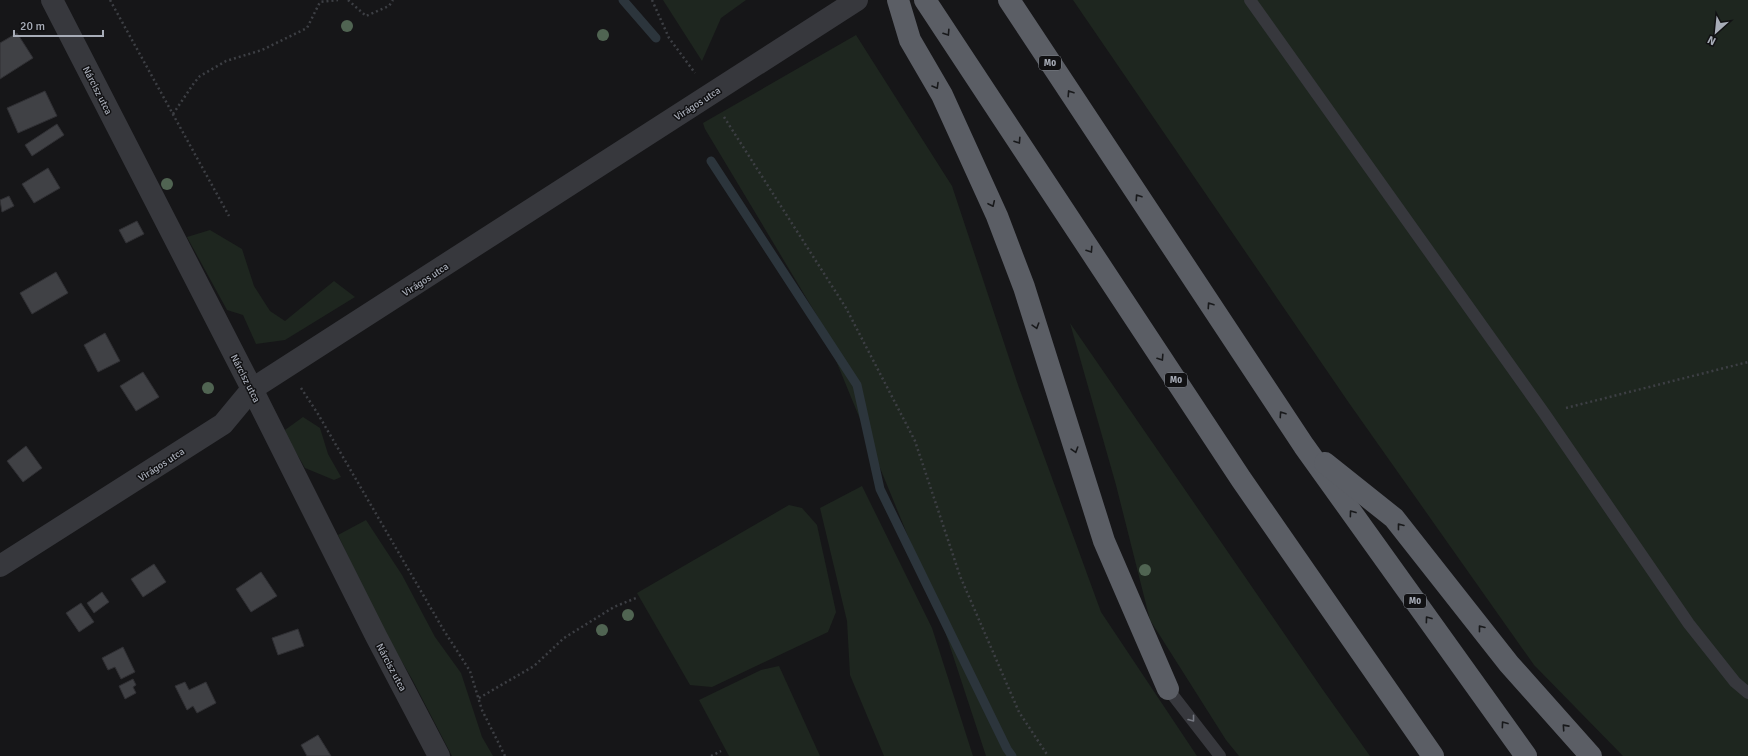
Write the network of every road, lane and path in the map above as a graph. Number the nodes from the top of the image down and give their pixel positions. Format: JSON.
{"nodes":[{"id":1,"x":52,"y":0,"type":"edge"},
{"id":2,"x":110,"y":0,"type":"edge"},
{"id":3,"x":338,"y":0,"type":"edge"},
{"id":4,"x":348,"y":0,"type":"edge"},
{"id":5,"x":393,"y":0,"type":"edge"},
{"id":6,"x":652,"y":0,"type":"edge"},
{"id":7,"x":857,"y":0,"type":"edge"},
{"id":8,"x":898,"y":0,"type":"edge"},
{"id":9,"x":925,"y":0,"type":"edge"},
{"id":10,"x":1009,"y":0,"type":"edge"},
{"id":11,"x":1250,"y":0,"type":"edge"},
{"id":12,"x":710,"y":94,"type":"junction"},
{"id":13,"x":173,"y":114,"type":"junction"},
{"id":14,"x":230,"y":216,"type":"dead end"},
{"id":15,"x":1748,"y":362,"type":"edge"},
{"id":16,"x":291,"y":366,"type":"junction"},
{"id":17,"x":252,"y":389,"type":"junction"},
{"id":18,"x":1544,"y":413,"type":"junction"},
{"id":19,"x":1304,"y":446,"type":"junction"},
{"id":20,"x":0,"y":566,"type":"edge"},
{"id":21,"x":636,"y":598,"type":"dead end"},
{"id":22,"x":1168,"y":688,"type":"joint"},
{"id":23,"x":1748,"y":693,"type":"edge"},
{"id":24,"x":479,"y":698,"type":"junction"},
{"id":25,"x":721,"y":751,"type":"dead end"},
{"id":26,"x":439,"y":756,"type":"edge"},
{"id":27,"x":505,"y":756,"type":"edge"},
{"id":28,"x":711,"y":756,"type":"edge"},
{"id":29,"x":1048,"y":756,"type":"edge"},
{"id":30,"x":1220,"y":756,"type":"edge"},
{"id":31,"x":1433,"y":756,"type":"edge"},
{"id":32,"x":1526,"y":756,"type":"edge"},
{"id":33,"x":1591,"y":756,"type":"edge"}],
"edges":[{"from":1,"to":17,"type":"street","name":"Nárcisz utca"},
{"from":2,"to":13,"type":"path"},
{"from":3,"to":13,"type":"path"},
{"from":4,"to":5,"type":"path"},
{"from":6,"to":12,"type":"path"},
{"from":7,"to":12,"type":"street","name":"Virágos utca"},
{"from":8,"to":22,"type":"highway","one_way":true},
{"from":9,"to":31,"type":"highway","number":"M0","one_way":true},
{"from":19,"to":10,"type":"highway","number":"M0","one_way":true},
{"from":11,"to":18,"type":"lane"},
{"from":12,"to":16,"type":"street","name":"Virágos utca"},
{"from":12,"to":29,"type":"path"},
{"from":13,"to":14,"type":"path"},
{"from":15,"to":18,"type":"path"},
{"from":16,"to":17,"type":"street","name":"Virágos utca"},
{"from":16,"to":24,"type":"path"},
{"from":17,"to":20,"type":"street","name":"Virágos utca"},
{"from":17,"to":26,"type":"street","name":"Nárcisz utca"},
{"from":18,"to":23,"type":"lane"},
{"from":32,"to":19,"type":"highway","number":"M0","one_way":true},
{"from":33,"to":19,"type":"highway","one_way":true},
{"from":21,"to":24,"type":"path"},
{"from":22,"to":30,"type":"lane","one_way":true},
{"from":24,"to":27,"type":"path"},
{"from":25,"to":28,"type":"path"}]}
